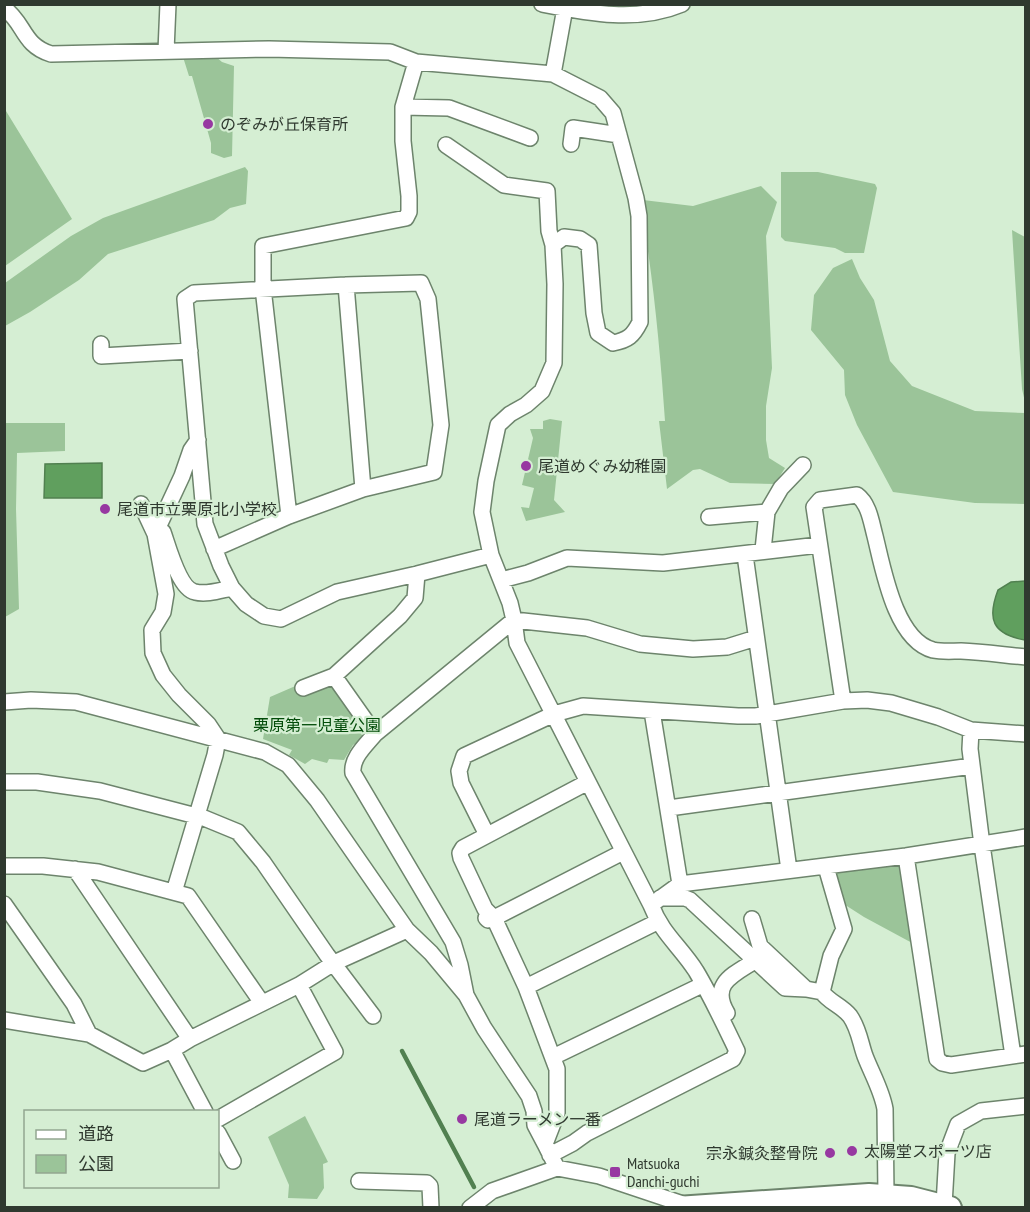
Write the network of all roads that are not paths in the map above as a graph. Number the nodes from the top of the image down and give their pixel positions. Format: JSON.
{"nodes":[{"id":1,"x":168,"y":4,"type":"edge"},
{"id":2,"x":542,"y":4,"type":"edge"},
{"id":3,"x":681,"y":4,"type":"edge"},
{"id":4,"x":4,"y":8,"type":"edge"},
{"id":5,"x":565,"y":8,"type":"junction"},
{"id":6,"x":166,"y":51,"type":"junction"},
{"id":7,"x":416,"y":62,"type":"junction"},
{"id":8,"x":553,"y":74,"type":"junction"},
{"id":9,"x":403,"y":107,"type":"junction"},
{"id":10,"x":619,"y":135,"type":"junction"},
{"id":11,"x":530,"y":138,"type":"dead end"},
{"id":12,"x":571,"y":144,"type":"dead end"},
{"id":13,"x":446,"y":145,"type":"dead end"},
{"id":14,"x":553,"y":245,"type":"junction"},
{"id":15,"x":346,"y":285,"type":"junction"},
{"id":16,"x":264,"y":288,"type":"junction"},
{"id":17,"x":101,"y":344,"type":"dead end"},
{"id":18,"x":190,"y":351,"type":"junction"},
{"id":19,"x":198,"y":440,"type":"junction"},
{"id":20,"x":803,"y":465,"type":"dead end"},
{"id":21,"x":363,"y":489,"type":"junction"},
{"id":22,"x":141,"y":504,"type":"dead end"},
{"id":23,"x":767,"y":512,"type":"junction"},
{"id":24,"x":289,"y":516,"type":"junction"},
{"id":25,"x":709,"y":518,"type":"dead end"},
{"id":26,"x":155,"y":532,"type":"junction"},
{"id":27,"x":819,"y":545,"type":"junction"},
{"id":28,"x":214,"y":549,"type":"junction"},
{"id":29,"x":763,"y":550,"type":"junction"},
{"id":30,"x":491,"y":555,"type":"junction"},
{"id":31,"x":745,"y":555,"type":"junction"},
{"id":32,"x":417,"y":574,"type":"junction"},
{"id":33,"x":501,"y":580,"type":"junction"},
{"id":34,"x":232,"y":588,"type":"junction"},
{"id":35,"x":514,"y":620,"type":"junction"},
{"id":36,"x":756,"y":638,"type":"junction"},
{"id":37,"x":1026,"y":657,"type":"edge"},
{"id":38,"x":334,"y":676,"type":"junction"},
{"id":39,"x":303,"y":688,"type":"dead end"},
{"id":40,"x":843,"y":701,"type":"junction"},
{"id":41,"x":4,"y":702,"type":"edge"},
{"id":42,"x":652,"y":711,"type":"junction"},
{"id":43,"x":767,"y":713,"type":"junction"},
{"id":44,"x":554,"y":714,"type":"junction"},
{"id":45,"x":971,"y":730,"type":"junction"},
{"id":46,"x":375,"y":734,"type":"junction"},
{"id":47,"x":1026,"y":734,"type":"edge"},
{"id":48,"x":218,"y":739,"type":"junction"},
{"id":49,"x":972,"y":766,"type":"junction"},
{"id":50,"x":4,"y":782,"type":"edge"},
{"id":51,"x":588,"y":782,"type":"junction"},
{"id":52,"x":779,"y":794,"type":"junction"},
{"id":53,"x":669,"y":808,"type":"junction"},
{"id":54,"x":197,"y":816,"type":"junction"},
{"id":55,"x":487,"y":835,"type":"junction"},
{"id":56,"x":1026,"y":837,"type":"edge"},
{"id":57,"x":982,"y":845,"type":"junction"},
{"id":58,"x":623,"y":852,"type":"junction"},
{"id":59,"x":906,"y":856,"type":"junction"},
{"id":60,"x":4,"y":866,"type":"edge"},
{"id":61,"x":826,"y":867,"type":"junction"},
{"id":62,"x":75,"y":869,"type":"junction"},
{"id":63,"x":789,"y":870,"type":"junction"},
{"id":64,"x":461,"y":884,"type":"dead end"},
{"id":65,"x":680,"y":884,"type":"junction"},
{"id":66,"x":174,"y":892,"type":"junction"},
{"id":67,"x":656,"y":902,"type":"junction"},
{"id":68,"x":4,"y":904,"type":"edge"},
{"id":69,"x":494,"y":918,"type":"junction"},
{"id":70,"x":752,"y":920,"type":"dead end"},
{"id":71,"x":657,"y":922,"type":"junction"},
{"id":72,"x":406,"y":930,"type":"junction"},
{"id":73,"x":756,"y":960,"type":"junction"},
{"id":74,"x":334,"y":963,"type":"junction"},
{"id":75,"x":298,"y":985,"type":"junction"},
{"id":76,"x":702,"y":985,"type":"junction"},
{"id":77,"x":526,"y":987,"type":"junction"},
{"id":78,"x":806,"y":989,"type":"junction"},
{"id":79,"x":822,"y":992,"type":"junction"},
{"id":80,"x":466,"y":995,"type":"junction"},
{"id":81,"x":262,"y":1003,"type":"junction"},
{"id":82,"x":374,"y":1016,"type":"dead end"},
{"id":83,"x":4,"y":1020,"type":"edge"},
{"id":84,"x":732,"y":1021,"type":"dead end"},
{"id":85,"x":89,"y":1034,"type":"junction"},
{"id":86,"x":190,"y":1039,"type":"junction"},
{"id":87,"x":172,"y":1050,"type":"junction"},
{"id":88,"x":1019,"y":1055,"type":"edge"},
{"id":89,"x":553,"y":1057,"type":"junction"},
{"id":90,"x":1026,"y":1106,"type":"edge"},
{"id":91,"x":205,"y":1110,"type":"edge"},
{"id":92,"x":219,"y":1118,"type":"edge"},
{"id":93,"x":219,"y":1135,"type":"edge"},
{"id":94,"x":551,"y":1155,"type":"junction"},
{"id":95,"x":233,"y":1161,"type":"dead end"},
{"id":96,"x":360,"y":1181,"type":"dead end"},
{"id":97,"x":886,"y":1195,"type":"junction"},
{"id":98,"x":684,"y":1207,"type":"edge"},
{"id":99,"x":947,"y":1207,"type":"edge"},
{"id":100,"x":431,"y":1208,"type":"edge"},
{"id":101,"x":470,"y":1208,"type":"edge"}],
"edges":[{"from":1,"to":6,"type":"street"},
{"from":2,"to":5,"type":"street"},
{"from":3,"to":5,"type":"street"},
{"from":4,"to":6,"type":"street"},
{"from":5,"to":8,"type":"street"},
{"from":6,"to":7,"type":"street"},
{"from":7,"to":8,"type":"street"},
{"from":7,"to":9,"type":"street"},
{"from":8,"to":10,"type":"street"},
{"from":9,"to":11,"type":"street"},
{"from":9,"to":16,"type":"street"},
{"from":10,"to":12,"type":"street"},
{"from":10,"to":14,"type":"street"},
{"from":13,"to":14,"type":"street"},
{"from":14,"to":30,"type":"street"},
{"from":15,"to":16,"type":"street"},
{"from":15,"to":21,"type":"street"},
{"from":15,"to":21,"type":"street"},
{"from":16,"to":18,"type":"street"},
{"from":16,"to":24,"type":"street"},
{"from":17,"to":18,"type":"street"},
{"from":18,"to":19,"type":"street"},
{"from":19,"to":26,"type":"street"},
{"from":19,"to":28,"type":"street"},
{"from":20,"to":23,"type":"street"},
{"from":21,"to":24,"type":"street"},
{"from":22,"to":26,"type":"street"},
{"from":23,"to":25,"type":"street"},
{"from":23,"to":29,"type":"street"},
{"from":24,"to":28,"type":"street"},
{"from":26,"to":34,"type":"street"},
{"from":26,"to":48,"type":"street"},
{"from":27,"to":29,"type":"street"},
{"from":27,"to":37,"type":"street"},
{"from":27,"to":40,"type":"street"},
{"from":28,"to":34,"type":"street"},
{"from":29,"to":31,"type":"street"},
{"from":30,"to":32,"type":"street"},
{"from":30,"to":33,"type":"street"},
{"from":31,"to":33,"type":"street"},
{"from":31,"to":36,"type":"street"},
{"from":32,"to":34,"type":"street"},
{"from":32,"to":38,"type":"street"},
{"from":33,"to":35,"type":"street"},
{"from":35,"to":36,"type":"street"},
{"from":35,"to":44,"type":"street"},
{"from":35,"to":46,"type":"street"},
{"from":36,"to":43,"type":"street"},
{"from":38,"to":39,"type":"street"},
{"from":38,"to":46,"type":"street"},
{"from":40,"to":43,"type":"street"},
{"from":40,"to":45,"type":"street"},
{"from":41,"to":48,"type":"street"},
{"from":42,"to":43,"type":"street"},
{"from":42,"to":44,"type":"street"},
{"from":42,"to":53,"type":"street"},
{"from":43,"to":52,"type":"street"},
{"from":44,"to":51,"type":"street"},
{"from":44,"to":55,"type":"street"},
{"from":45,"to":47,"type":"street"},
{"from":45,"to":49,"type":"street"},
{"from":46,"to":80,"type":"street"},
{"from":48,"to":54,"type":"street"},
{"from":48,"to":72,"type":"street"},
{"from":49,"to":52,"type":"street"},
{"from":49,"to":57,"type":"street"},
{"from":50,"to":54,"type":"street"},
{"from":51,"to":55,"type":"street"},
{"from":51,"to":58,"type":"street"},
{"from":52,"to":53,"type":"street"},
{"from":52,"to":63,"type":"street"},
{"from":53,"to":65,"type":"street"},
{"from":54,"to":66,"type":"street"},
{"from":54,"to":74,"type":"street"},
{"from":55,"to":69,"type":"street"},
{"from":56,"to":57,"type":"street"},
{"from":57,"to":59,"type":"street"},
{"from":57,"to":88,"type":"street"},
{"from":58,"to":67,"type":"street"},
{"from":58,"to":69,"type":"street"},
{"from":59,"to":61,"type":"street"},
{"from":59,"to":88,"type":"street"},
{"from":60,"to":62,"type":"street"},
{"from":61,"to":63,"type":"street"},
{"from":61,"to":79,"type":"street"},
{"from":62,"to":66,"type":"street"},
{"from":62,"to":86,"type":"street"},
{"from":63,"to":65,"type":"street"},
{"from":64,"to":69,"type":"street"},
{"from":65,"to":67,"type":"street"},
{"from":66,"to":81,"type":"street"},
{"from":67,"to":71,"type":"street"},
{"from":67,"to":73,"type":"street"},
{"from":68,"to":85,"type":"street"},
{"from":69,"to":77,"type":"street"},
{"from":70,"to":78,"type":"street"},
{"from":71,"to":76,"type":"street"},
{"from":71,"to":77,"type":"street"},
{"from":72,"to":74,"type":"street"},
{"from":72,"to":80,"type":"street"},
{"from":73,"to":78,"type":"street"},
{"from":73,"to":84,"type":"street"},
{"from":74,"to":75,"type":"street"},
{"from":74,"to":82,"type":"street"},
{"from":75,"to":81,"type":"street"},
{"from":75,"to":92,"type":"street"},
{"from":76,"to":89,"type":"street"},
{"from":76,"to":94,"type":"street"},
{"from":77,"to":89,"type":"street"},
{"from":78,"to":79,"type":"street"},
{"from":79,"to":97,"type":"street"},
{"from":80,"to":94,"type":"street"},
{"from":81,"to":86,"type":"street"},
{"from":83,"to":85,"type":"street"},
{"from":85,"to":87,"type":"street"},
{"from":86,"to":87,"type":"street"},
{"from":87,"to":91,"type":"street"},
{"from":89,"to":94,"type":"street"},
{"from":90,"to":99,"type":"street"},
{"from":93,"to":95,"type":"street"},
{"from":94,"to":98,"type":"street"},
{"from":94,"to":101,"type":"street"},
{"from":96,"to":100,"type":"street"},
{"from":97,"to":98,"type":"highway"},
{"from":97,"to":99,"type":"highway"}]}
